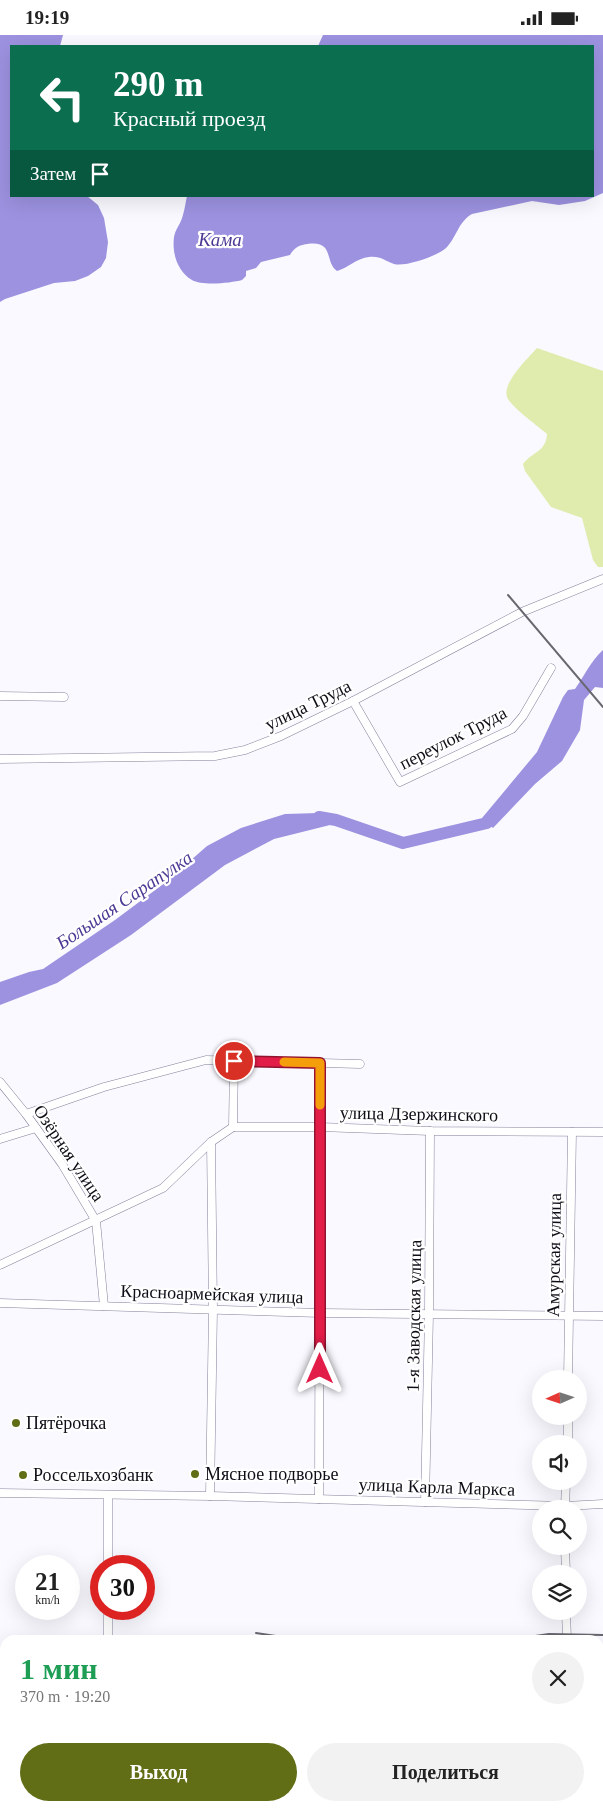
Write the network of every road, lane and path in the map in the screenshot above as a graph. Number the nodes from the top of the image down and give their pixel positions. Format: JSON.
{"nodes":[{"id":1,"x":603,"y":579,"type":"edge"},
{"id":2,"x":551,"y":668,"type":"dead end"},
{"id":3,"x":0,"y":697,"type":"edge"},
{"id":4,"x":64,"y":697,"type":"dead end"},
{"id":5,"x":353,"y":701,"type":"junction"},
{"id":6,"x":0,"y":759,"type":"edge"},
{"id":7,"x":234,"y":1061,"type":"junction"},
{"id":8,"x":320,"y":1063,"type":"junction"},
{"id":9,"x":360,"y":1064,"type":"dead end"},
{"id":10,"x":0,"y":1082,"type":"edge"},
{"id":11,"x":26,"y":1114,"type":"junction"},
{"id":12,"x":233,"y":1127,"type":"junction"},
{"id":13,"x":320,"y":1127,"type":"junction"},
{"id":14,"x":36,"y":1128,"type":"junction"},
{"id":15,"x":430,"y":1131,"type":"junction"},
{"id":16,"x":572,"y":1132,"type":"junction"},
{"id":17,"x":603,"y":1132,"type":"edge"},
{"id":18,"x":0,"y":1139,"type":"edge"},
{"id":19,"x":211,"y":1142,"type":"junction"},
{"id":20,"x":96,"y":1221,"type":"junction"},
{"id":21,"x":0,"y":1265,"type":"edge"},
{"id":22,"x":0,"y":1303,"type":"edge"},
{"id":23,"x":104,"y":1306,"type":"junction"},
{"id":24,"x":213,"y":1310,"type":"junction"},
{"id":25,"x":320,"y":1313,"type":"junction"},
{"id":26,"x":429,"y":1314,"type":"junction"},
{"id":27,"x":568,"y":1315,"type":"junction"},
{"id":28,"x":603,"y":1316,"type":"edge"},
{"id":29,"x":568,"y":1370,"type":"edge"},
{"id":30,"x":0,"y":1493,"type":"edge"},
{"id":31,"x":108,"y":1496,"type":"junction"},
{"id":32,"x":210,"y":1496,"type":"junction"},
{"id":33,"x":320,"y":1499,"type":"junction"},
{"id":34,"x":426,"y":1502,"type":"junction"},
{"id":35,"x":603,"y":1504,"type":"edge"},
{"id":36,"x":587,"y":1505,"type":"edge"},
{"id":37,"x":532,"y":1506,"type":"edge"},
{"id":38,"x":108,"y":1555,"type":"edge"},
{"id":39,"x":108,"y":1620,"type":"edge"},
{"id":40,"x":566,"y":1620,"type":"edge"},
{"id":41,"x":108,"y":1635,"type":"edge"},
{"id":42,"x":567,"y":1635,"type":"edge"}],
"edges":[{"from":1,"to":5,"type":"street","name":"улица Труда"},
{"from":2,"to":5,"type":"street","name":"переулок Труда"},
{"from":3,"to":4,"type":"street"},
{"from":5,"to":6,"type":"street","name":"улица Труда"},
{"from":7,"to":8,"type":"street"},
{"from":7,"to":11,"type":"street"},
{"from":7,"to":12,"type":"street"},
{"from":8,"to":9,"type":"street"},
{"from":8,"to":13,"type":"street"},
{"from":10,"to":11,"type":"street","name":"Озёрная улица"},
{"from":11,"to":14,"type":"street","name":"Озёрная улица"},
{"from":12,"to":13,"type":"street","name":"улица Дзержинского"},
{"from":12,"to":19,"type":"street"},
{"from":13,"to":15,"type":"street","name":"улица Дзержинского"},
{"from":13,"to":25,"type":"street"},
{"from":14,"to":18,"type":"street"},
{"from":14,"to":20,"type":"street","name":"Озёрная улица"},
{"from":15,"to":16,"type":"street","name":"улица Дзержинского"},
{"from":15,"to":26,"type":"street","name":"1-я Заводская улица"},
{"from":16,"to":17,"type":"street","name":"улица Дзержинского"},
{"from":16,"to":27,"type":"street","name":"Амурская улица"},
{"from":19,"to":20,"type":"street"},
{"from":19,"to":24,"type":"street"},
{"from":20,"to":21,"type":"street"},
{"from":20,"to":23,"type":"street","name":"Озёрная улица"},
{"from":22,"to":23,"type":"street","name":"Красноармейская улица"},
{"from":23,"to":24,"type":"street","name":"Красноармейская улица"},
{"from":24,"to":25,"type":"street","name":"Красноармейская улица"},
{"from":24,"to":32,"type":"street"},
{"from":25,"to":26,"type":"street","name":"Красноармейская улица"},
{"from":25,"to":33,"type":"street"},
{"from":26,"to":27,"type":"street","name":"Красноармейская улица"},
{"from":26,"to":34,"type":"street","name":"1-я Заводская улица"},
{"from":27,"to":28,"type":"street","name":"Красноармейская улица"},
{"from":27,"to":29,"type":"street","name":"Амурская улица"},
{"from":30,"to":31,"type":"street","name":"улица Карла Маркса"},
{"from":31,"to":32,"type":"street","name":"улица Карла Маркса"},
{"from":31,"to":38,"type":"street"},
{"from":32,"to":33,"type":"street","name":"улица Карла Маркса"},
{"from":33,"to":34,"type":"street","name":"улица Карла Маркса"},
{"from":34,"to":37,"type":"street","name":"улица Карла Маркса"},
{"from":35,"to":36,"type":"street","name":"улица Карла Маркса"},
{"from":39,"to":41,"type":"street"},
{"from":40,"to":42,"type":"street"}]}
